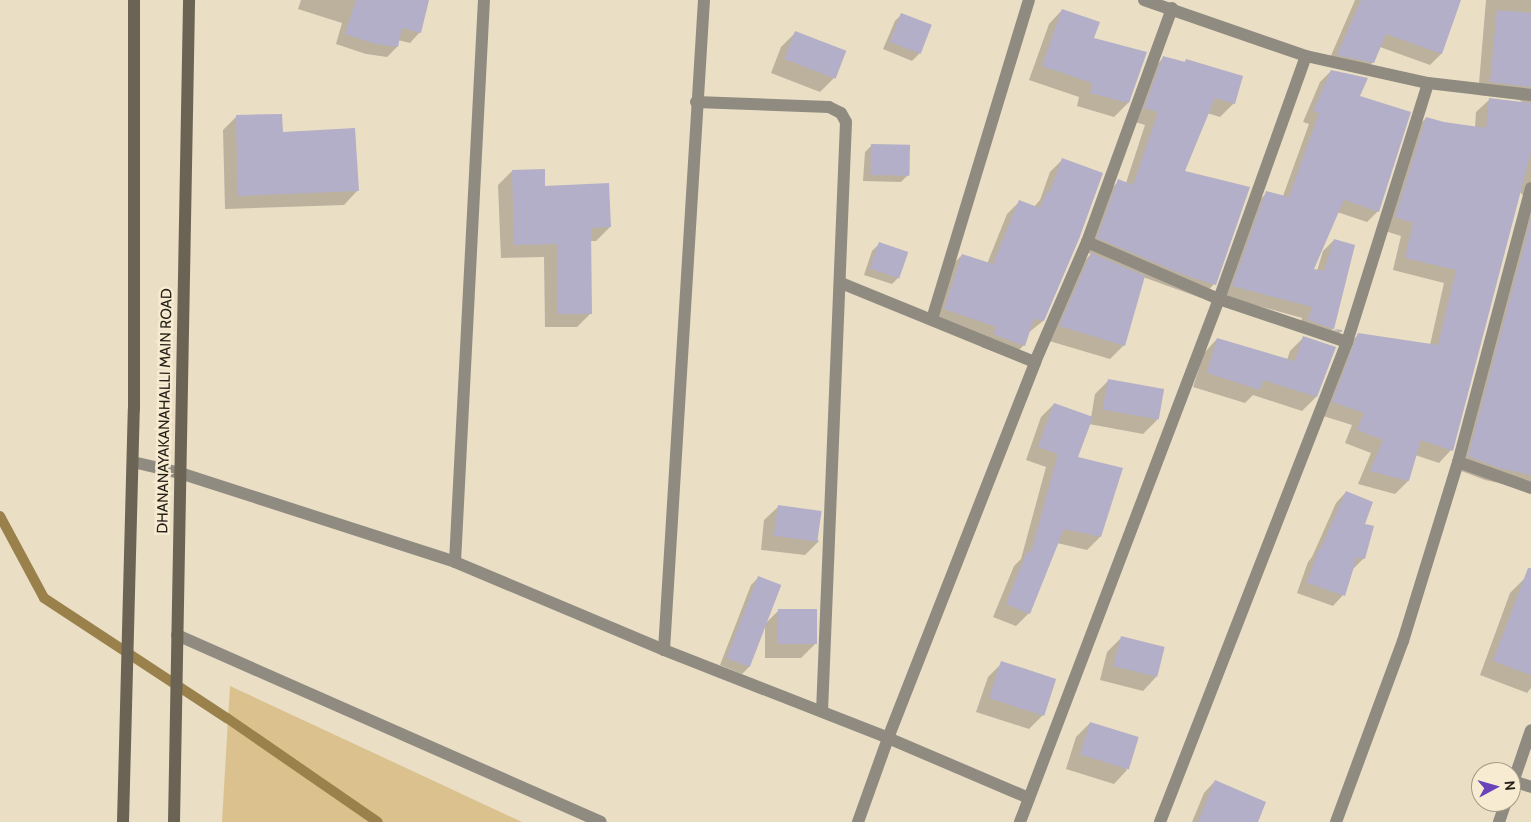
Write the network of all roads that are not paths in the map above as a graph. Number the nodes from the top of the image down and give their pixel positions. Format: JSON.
{"nodes":[{"id":1,"x":134,"y":0,"type":"edge"},
{"id":2,"x":189,"y":0,"type":"edge"},
{"id":3,"x":484,"y":0,"type":"edge"},
{"id":4,"x":704,"y":0,"type":"edge"},
{"id":5,"x":1029,"y":0,"type":"edge"},
{"id":6,"x":1144,"y":0,"type":"edge"},
{"id":7,"x":1172,"y":8,"type":"junction"},
{"id":8,"x":1306,"y":56,"type":"junction"},
{"id":9,"x":1428,"y":83,"type":"junction"},
{"id":10,"x":1531,"y":95,"type":"edge"},
{"id":11,"x":696,"y":102,"type":"junction"},
{"id":12,"x":1531,"y":188,"type":"edge"},
{"id":13,"x":1087,"y":242,"type":"junction"},
{"id":14,"x":841,"y":283,"type":"junction"},
{"id":15,"x":1219,"y":299,"type":"junction"},
{"id":16,"x":932,"y":319,"type":"junction"},
{"id":17,"x":1347,"y":342,"type":"junction"},
{"id":18,"x":1035,"y":362,"type":"junction"},
{"id":19,"x":133,"y":462,"type":"junction"},
{"id":20,"x":1458,"y":462,"type":"junction"},
{"id":21,"x":180,"y":473,"type":"junction"},
{"id":22,"x":1531,"y":488,"type":"edge"},
{"id":23,"x":455,"y":562,"type":"junction"},
{"id":24,"x":177,"y":635,"type":"junction"},
{"id":25,"x":664,"y":650,"type":"junction"},
{"id":26,"x":822,"y":712,"type":"junction"},
{"id":27,"x":1531,"y":730,"type":"edge"},
{"id":28,"x":888,"y":738,"type":"junction"},
{"id":29,"x":1520,"y":762,"type":"edge"},
{"id":30,"x":1029,"y":798,"type":"junction"},
{"id":31,"x":123,"y":822,"type":"edge"},
{"id":32,"x":174,"y":822,"type":"edge"},
{"id":33,"x":602,"y":822,"type":"edge"},
{"id":34,"x":858,"y":822,"type":"edge"},
{"id":35,"x":1020,"y":822,"type":"edge"},
{"id":36,"x":1160,"y":822,"type":"edge"},
{"id":37,"x":1336,"y":822,"type":"edge"}],
"edges":[{"from":1,"to":19,"type":"street","name":"DHANANAYAKANAHALLI MAIN ROAD"},
{"from":2,"to":21,"type":"street","name":"DHANANAYAKANAHALLI MAIN ROAD"},
{"from":3,"to":23,"type":"street"},
{"from":4,"to":11,"type":"street"},
{"from":5,"to":16,"type":"street"},
{"from":6,"to":7,"type":"street"},
{"from":7,"to":8,"type":"street"},
{"from":7,"to":13,"type":"street"},
{"from":8,"to":9,"type":"street"},
{"from":8,"to":15,"type":"street"},
{"from":9,"to":10,"type":"street"},
{"from":9,"to":17,"type":"street"},
{"from":11,"to":14,"type":"street"},
{"from":11,"to":25,"type":"street"},
{"from":12,"to":20,"type":"street"},
{"from":13,"to":15,"type":"street"},
{"from":13,"to":18,"type":"street"},
{"from":14,"to":16,"type":"street"},
{"from":14,"to":26,"type":"street"},
{"from":15,"to":17,"type":"street"},
{"from":15,"to":30,"type":"street"},
{"from":16,"to":18,"type":"street"},
{"from":17,"to":36,"type":"street"},
{"from":18,"to":28,"type":"street"},
{"from":19,"to":21,"type":"street"},
{"from":19,"to":31,"type":"street","name":"DHANANAYAKANAHALLI MAIN ROAD"},
{"from":20,"to":22,"type":"street"},
{"from":20,"to":37,"type":"street"},
{"from":21,"to":23,"type":"street"},
{"from":21,"to":24,"type":"street","name":"DHANANAYAKANAHALLI MAIN ROAD"},
{"from":23,"to":25,"type":"street"},
{"from":24,"to":32,"type":"street","name":"DHANANAYAKANAHALLI MAIN ROAD"},
{"from":24,"to":33,"type":"street"},
{"from":25,"to":26,"type":"street"},
{"from":26,"to":28,"type":"street"},
{"from":27,"to":29,"type":"street"},
{"from":28,"to":30,"type":"street"},
{"from":28,"to":34,"type":"street"},
{"from":30,"to":35,"type":"street"}]}
